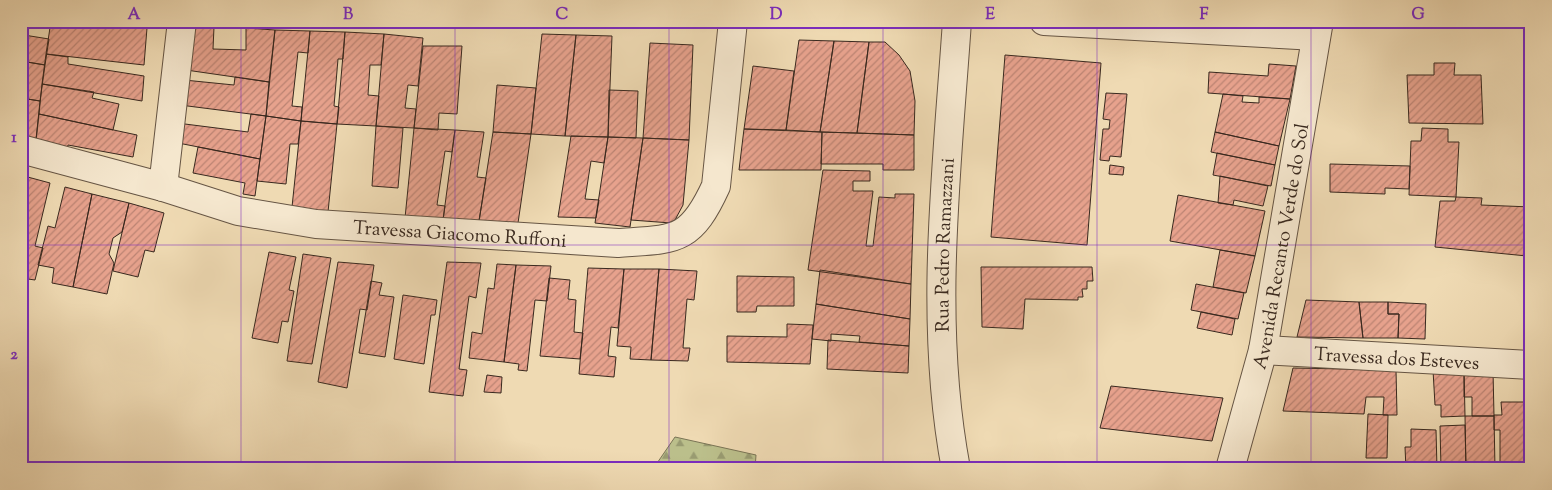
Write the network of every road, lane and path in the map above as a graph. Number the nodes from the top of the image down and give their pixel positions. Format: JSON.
{"nodes":[{"id":1,"x":182,"y":21,"type":"edge"},
{"id":2,"x":733,"y":21,"type":"edge"},
{"id":3,"x":957,"y":21,"type":"edge"},
{"id":4,"x":1044,"y":21,"type":"edge"},
{"id":5,"x":1318,"y":29,"type":"edge"},
{"id":6,"x":21,"y":149,"type":"edge"},
{"id":7,"x":163,"y":187,"type":"junction"},
{"id":8,"x":1263,"y":350,"type":"junction"},
{"id":9,"x":1531,"y":365,"type":"edge"},
{"id":10,"x":956,"y":469,"type":"edge"},
{"id":11,"x":1230,"y":469,"type":"edge"}],
"edges":[{"from":1,"to":7,"type":"street"},
{"from":2,"to":7,"type":"street","name":"Travessa Giacomo Ruffoni"},
{"from":3,"to":10,"type":"street","name":"Rua Pedro Ramazzani"},
{"from":4,"to":5,"type":"street"},
{"from":5,"to":8,"type":"street","name":"Avenida Recanto Verde do Sol"},
{"from":6,"to":7,"type":"street","name":"Travessa Giacomo Ruffoni"},
{"from":8,"to":9,"type":"street","name":"Travessa dos Esteves"},
{"from":8,"to":11,"type":"street","name":"Avenida Recanto Verde do Sol"}]}
